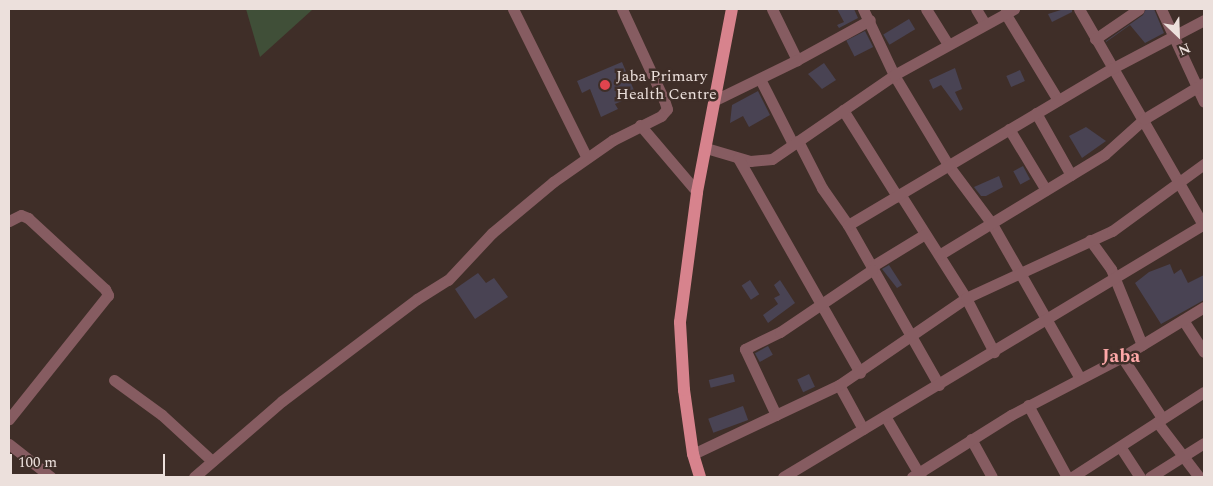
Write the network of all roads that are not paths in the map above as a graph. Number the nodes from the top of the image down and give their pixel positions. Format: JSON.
{"nodes":[{"id":1,"x":513,"y":9,"type":"edge"},
{"id":2,"x":622,"y":9,"type":"edge"},
{"id":3,"x":732,"y":9,"type":"edge"},
{"id":4,"x":772,"y":9,"type":"edge"},
{"id":5,"x":863,"y":9,"type":"edge"},
{"id":6,"x":926,"y":9,"type":"edge"},
{"id":7,"x":976,"y":9,"type":"edge"},
{"id":8,"x":1079,"y":9,"type":"edge"},
{"id":9,"x":1139,"y":9,"type":"edge"},
{"id":10,"x":1161,"y":9,"type":"edge"},
{"id":11,"x":1010,"y":11,"type":"edge"},
{"id":12,"x":870,"y":20,"type":"junction"},
{"id":13,"x":1204,"y":20,"type":"edge"},
{"id":14,"x":985,"y":24,"type":"junction"},
{"id":15,"x":1173,"y":37,"type":"junction"},
{"id":16,"x":1095,"y":39,"type":"junction"},
{"id":17,"x":947,"y":43,"type":"junction"},
{"id":18,"x":797,"y":60,"type":"junction"},
{"id":19,"x":1111,"y":69,"type":"junction"},
{"id":20,"x":894,"y":75,"type":"junction"},
{"id":21,"x":760,"y":79,"type":"junction"},
{"id":22,"x":1200,"y":85,"type":"edge"},
{"id":23,"x":1058,"y":100,"type":"junction"},
{"id":24,"x":713,"y":101,"type":"junction"},
{"id":25,"x":1204,"y":102,"type":"edge"},
{"id":26,"x":843,"y":110,"type":"junction"},
{"id":27,"x":1036,"y":113,"type":"junction"},
{"id":28,"x":1144,"y":120,"type":"junction"},
{"id":29,"x":640,"y":125,"type":"junction"},
{"id":30,"x":1009,"y":129,"type":"junction"},
{"id":31,"x":796,"y":142,"type":"junction"},
{"id":32,"x":706,"y":148,"type":"junction"},
{"id":33,"x":587,"y":158,"type":"junction"},
{"id":34,"x":738,"y":158,"type":"junction"},
{"id":35,"x":1204,"y":164,"type":"edge"},
{"id":36,"x":948,"y":165,"type":"junction"},
{"id":37,"x":1071,"y":175,"type":"junction"},
{"id":38,"x":1179,"y":182,"type":"junction"},
{"id":39,"x":1046,"y":190,"type":"junction"},
{"id":40,"x":697,"y":192,"type":"junction"},
{"id":41,"x":899,"y":195,"type":"junction"},
{"id":42,"x":9,"y":220,"type":"edge"},
{"id":43,"x":992,"y":224,"type":"junction"},
{"id":44,"x":848,"y":225,"type":"junction"},
{"id":45,"x":1204,"y":225,"type":"edge"},
{"id":46,"x":925,"y":234,"type":"junction"},
{"id":47,"x":1090,"y":240,"type":"junction"},
{"id":48,"x":938,"y":255,"type":"junction"},
{"id":49,"x":871,"y":268,"type":"junction"},
{"id":50,"x":1020,"y":271,"type":"junction"},
{"id":51,"x":1115,"y":279,"type":"junction"},
{"id":52,"x":966,"y":298,"type":"junction"},
{"id":53,"x":822,"y":304,"type":"junction"},
{"id":54,"x":1204,"y":307,"type":"edge"},
{"id":55,"x":1047,"y":320,"type":"junction"},
{"id":56,"x":1183,"y":320,"type":"junction"},
{"id":57,"x":912,"y":337,"type":"junction"},
{"id":58,"x":1142,"y":345,"type":"junction"},
{"id":59,"x":994,"y":352,"type":"junction"},
{"id":60,"x":1204,"y":352,"type":"edge"},
{"id":61,"x":1122,"y":357,"type":"junction"},
{"id":62,"x":860,"y":373,"type":"junction"},
{"id":63,"x":1080,"y":378,"type":"junction"},
{"id":64,"x":114,"y":380,"type":"dead end"},
{"id":65,"x":939,"y":384,"type":"junction"},
{"id":66,"x":840,"y":385,"type":"junction"},
{"id":67,"x":1204,"y":392,"type":"edge"},
{"id":68,"x":1028,"y":406,"type":"junction"},
{"id":69,"x":776,"y":415,"type":"junction"},
{"id":70,"x":884,"y":416,"type":"junction"},
{"id":71,"x":9,"y":419,"type":"edge"},
{"id":72,"x":1159,"y":420,"type":"junction"},
{"id":73,"x":863,"y":429,"type":"junction"},
{"id":74,"x":971,"y":440,"type":"junction"},
{"id":75,"x":1204,"y":443,"type":"edge"},
{"id":76,"x":9,"y":444,"type":"edge"},
{"id":77,"x":1121,"y":448,"type":"junction"},
{"id":78,"x":693,"y":454,"type":"junction"},
{"id":79,"x":1183,"y":456,"type":"junction"},
{"id":80,"x":212,"y":461,"type":"junction"},
{"id":81,"x":37,"y":473,"type":"edge"},
{"id":82,"x":918,"y":476,"type":"edge"},
{"id":83,"x":51,"y":477,"type":"edge"},
{"id":84,"x":194,"y":477,"type":"edge"},
{"id":85,"x":700,"y":477,"type":"edge"},
{"id":86,"x":783,"y":477,"type":"edge"},
{"id":87,"x":992,"y":477,"type":"edge"},
{"id":88,"x":1067,"y":477,"type":"edge"},
{"id":89,"x":1072,"y":477,"type":"edge"},
{"id":90,"x":1140,"y":477,"type":"edge"},
{"id":91,"x":1150,"y":477,"type":"edge"},
{"id":92,"x":1198,"y":477,"type":"edge"}],
"edges":[{"from":1,"to":33,"type":"street"},
{"from":2,"to":29,"type":"street"},
{"from":3,"to":24,"type":"main road"},
{"from":4,"to":18,"type":"street"},
{"from":5,"to":12,"type":"street"},
{"from":6,"to":17,"type":"street"},
{"from":7,"to":14,"type":"street"},
{"from":8,"to":16,"type":"street"},
{"from":9,"to":16,"type":"street"},
{"from":10,"to":15,"type":"street"},
{"from":11,"to":14,"type":"street"},
{"from":11,"to":23,"type":"street"},
{"from":12,"to":18,"type":"street"},
{"from":12,"to":20,"type":"street"},
{"from":13,"to":15,"type":"street"},
{"from":14,"to":17,"type":"street"},
{"from":15,"to":19,"type":"street"},
{"from":15,"to":22,"type":"street"},
{"from":16,"to":19,"type":"street"},
{"from":17,"to":20,"type":"street"},
{"from":18,"to":21,"type":"street"},
{"from":19,"to":23,"type":"street"},
{"from":19,"to":28,"type":"street"},
{"from":20,"to":26,"type":"street"},
{"from":20,"to":36,"type":"street"},
{"from":21,"to":24,"type":"street"},
{"from":21,"to":31,"type":"street"},
{"from":22,"to":25,"type":"street"},
{"from":22,"to":28,"type":"street"},
{"from":23,"to":27,"type":"street"},
{"from":24,"to":32,"type":"main road"},
{"from":26,"to":31,"type":"street"},
{"from":26,"to":41,"type":"street"},
{"from":27,"to":30,"type":"street"},
{"from":27,"to":37,"type":"street"},
{"from":28,"to":37,"type":"street"},
{"from":28,"to":38,"type":"street"},
{"from":29,"to":33,"type":"street"},
{"from":29,"to":40,"type":"street"},
{"from":30,"to":36,"type":"street"},
{"from":30,"to":39,"type":"street"},
{"from":31,"to":34,"type":"street"},
{"from":31,"to":44,"type":"street"},
{"from":32,"to":34,"type":"street"},
{"from":32,"to":40,"type":"main road"},
{"from":33,"to":80,"type":"street"},
{"from":34,"to":53,"type":"street"},
{"from":35,"to":38,"type":"street"},
{"from":36,"to":41,"type":"street"},
{"from":36,"to":43,"type":"street"},
{"from":37,"to":39,"type":"street"},
{"from":38,"to":45,"type":"street"},
{"from":38,"to":47,"type":"street"},
{"from":39,"to":43,"type":"street"},
{"from":40,"to":78,"type":"main road"},
{"from":41,"to":44,"type":"street"},
{"from":41,"to":46,"type":"street"},
{"from":42,"to":71,"type":"street"},
{"from":43,"to":48,"type":"street"},
{"from":43,"to":50,"type":"street"},
{"from":44,"to":49,"type":"street"},
{"from":45,"to":51,"type":"street"},
{"from":46,"to":48,"type":"street"},
{"from":46,"to":49,"type":"street"},
{"from":47,"to":50,"type":"street"},
{"from":47,"to":51,"type":"street"},
{"from":48,"to":52,"type":"street"},
{"from":49,"to":53,"type":"street"},
{"from":49,"to":57,"type":"street"},
{"from":50,"to":52,"type":"street"},
{"from":50,"to":55,"type":"street"},
{"from":51,"to":55,"type":"street"},
{"from":51,"to":58,"type":"street"},
{"from":52,"to":57,"type":"street"},
{"from":52,"to":59,"type":"street"},
{"from":53,"to":62,"type":"street"},
{"from":53,"to":69,"type":"street"},
{"from":54,"to":56,"type":"street"},
{"from":55,"to":59,"type":"street"},
{"from":55,"to":63,"type":"street"},
{"from":56,"to":58,"type":"street"},
{"from":56,"to":60,"type":"street"},
{"from":57,"to":62,"type":"street"},
{"from":57,"to":65,"type":"street"},
{"from":58,"to":61,"type":"street"},
{"from":59,"to":65,"type":"street"},
{"from":61,"to":63,"type":"street"},
{"from":61,"to":72,"type":"street"},
{"from":62,"to":66,"type":"street"},
{"from":63,"to":68,"type":"street"},
{"from":64,"to":80,"type":"street"},
{"from":65,"to":70,"type":"street"},
{"from":66,"to":69,"type":"street"},
{"from":66,"to":73,"type":"street"},
{"from":67,"to":72,"type":"street"},
{"from":68,"to":74,"type":"street"},
{"from":68,"to":88,"type":"street"},
{"from":69,"to":78,"type":"street"},
{"from":70,"to":73,"type":"street"},
{"from":70,"to":82,"type":"street"},
{"from":72,"to":77,"type":"street"},
{"from":72,"to":79,"type":"street"},
{"from":73,"to":86,"type":"street"},
{"from":74,"to":82,"type":"street"},
{"from":74,"to":87,"type":"street"},
{"from":75,"to":79,"type":"street"},
{"from":76,"to":81,"type":"street"},
{"from":77,"to":89,"type":"street"},
{"from":77,"to":90,"type":"street"},
{"from":78,"to":85,"type":"main road"},
{"from":79,"to":91,"type":"street"},
{"from":79,"to":92,"type":"street"},
{"from":80,"to":84,"type":"street"},
{"from":81,"to":83,"type":"street"}]}
